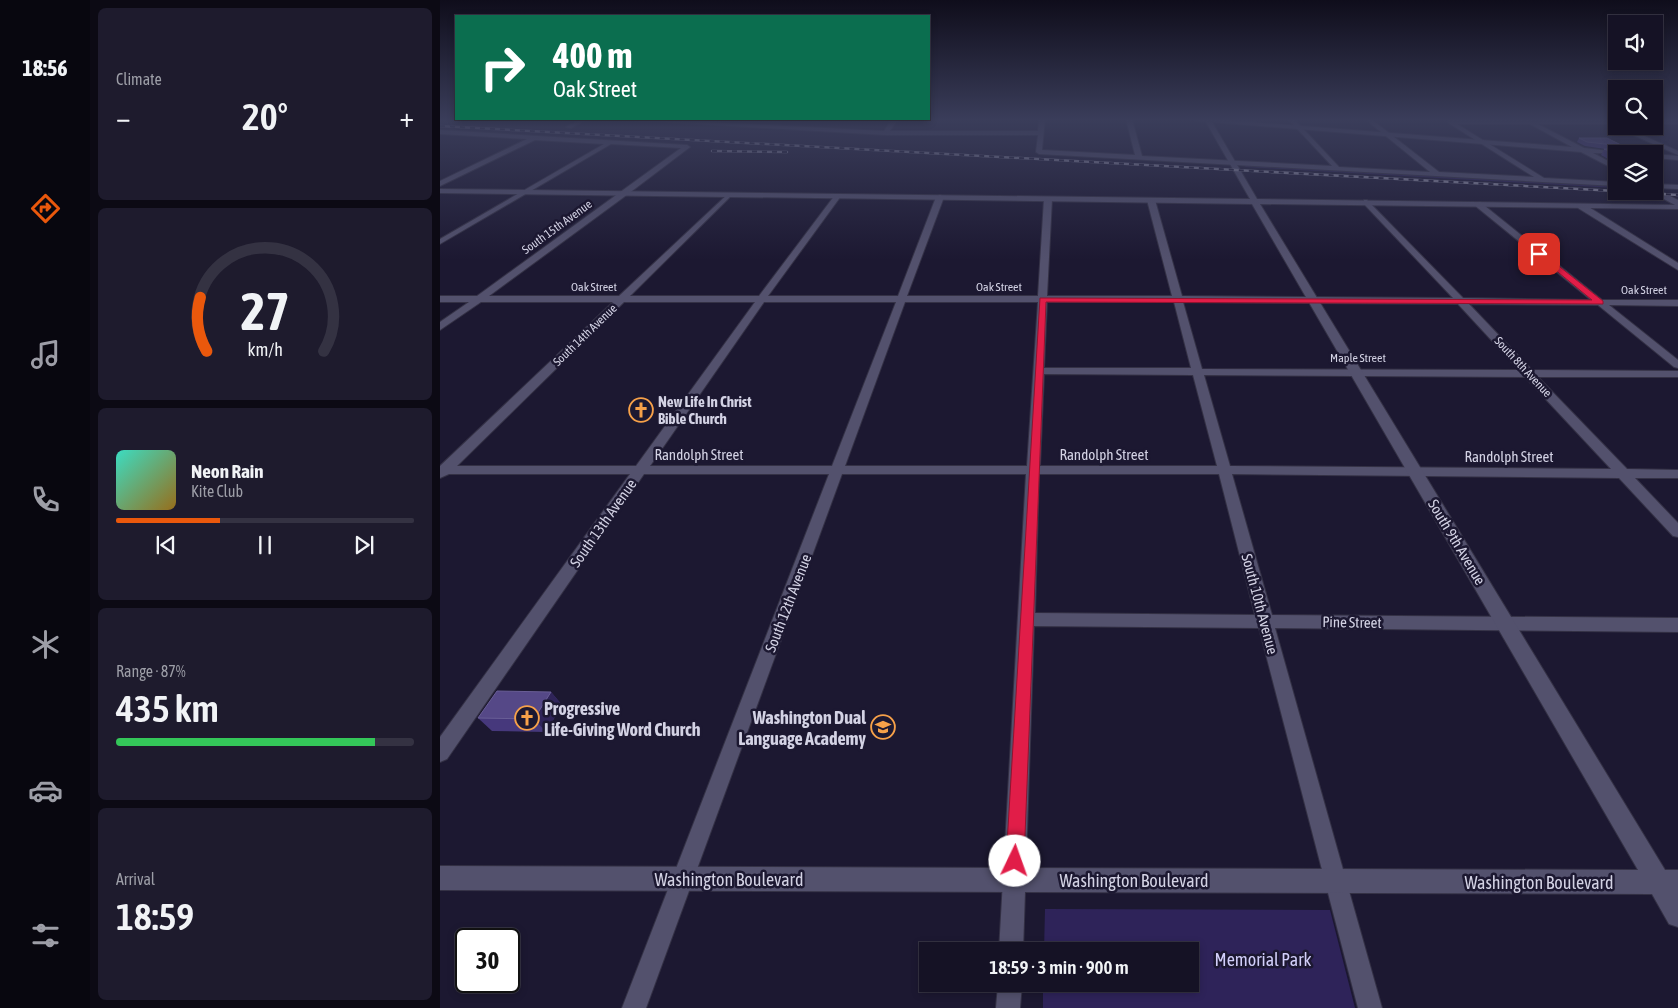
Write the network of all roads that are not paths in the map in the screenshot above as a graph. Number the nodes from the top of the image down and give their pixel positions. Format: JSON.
{"nodes":[{"id":1,"x":476,"y":166,"type":"edge"},
{"id":2,"x":569,"y":166,"type":"edge"},
{"id":3,"x":662,"y":166,"type":"edge"},
{"id":4,"x":1234,"y":166,"type":"edge"},
{"id":5,"x":1236,"y":166,"type":"edge"},
{"id":6,"x":1427,"y":166,"type":"edge"},
{"id":7,"x":1521,"y":166,"type":"edge"},
{"id":8,"x":1337,"y":168,"type":"joint"},
{"id":9,"x":1437,"y":174,"type":"junction"},
{"id":10,"x":1544,"y":180,"type":"junction"},
{"id":11,"x":440,"y":184,"type":"edge"},
{"id":12,"x":1608,"y":184,"type":"edge"},
{"id":13,"x":1678,"y":187,"type":"edge"},
{"id":14,"x":1663,"y":188,"type":"edge"},
{"id":15,"x":440,"y":191,"type":"edge"},
{"id":16,"x":524,"y":192,"type":"junction"},
{"id":17,"x":1663,"y":192,"type":"edge"},
{"id":18,"x":626,"y":194,"type":"junction"},
{"id":19,"x":730,"y":195,"type":"junction"},
{"id":20,"x":837,"y":196,"type":"junction"},
{"id":21,"x":940,"y":197,"type":"junction"},
{"id":22,"x":1048,"y":199,"type":"junction"},
{"id":23,"x":1151,"y":200,"type":"junction"},
{"id":24,"x":1255,"y":201,"type":"junction"},
{"id":25,"x":1678,"y":201,"type":"edge"},
{"id":26,"x":1366,"y":202,"type":"junction"},
{"id":27,"x":1477,"y":204,"type":"junction"},
{"id":28,"x":1581,"y":206,"type":"junction"},
{"id":29,"x":1678,"y":207,"type":"edge"},
{"id":30,"x":440,"y":242,"type":"edge"},
{"id":31,"x":1678,"y":267,"type":"edge"},
{"id":32,"x":440,"y":299,"type":"edge"},
{"id":33,"x":478,"y":299,"type":"junction"},
{"id":34,"x":622,"y":299,"type":"junction"},
{"id":35,"x":761,"y":299,"type":"junction"},
{"id":36,"x":901,"y":299,"type":"junction"},
{"id":37,"x":1042,"y":299,"type":"junction"},
{"id":38,"x":1178,"y":299,"type":"junction"},
{"id":39,"x":1312,"y":300,"type":"junction"},
{"id":40,"x":1461,"y":301,"type":"junction"},
{"id":41,"x":1600,"y":302,"type":"junction"},
{"id":42,"x":1678,"y":303,"type":"edge"},
{"id":43,"x":440,"y":327,"type":"edge"},
{"id":44,"x":1678,"y":365,"type":"edge"},
{"id":45,"x":1038,"y":371,"type":"junction"},
{"id":46,"x":1198,"y":372,"type":"junction"},
{"id":47,"x":1356,"y":372,"type":"junction"},
{"id":48,"x":1529,"y":373,"type":"junction"},
{"id":49,"x":1678,"y":374,"type":"edge"},
{"id":50,"x":640,"y":470,"type":"junction"},
{"id":51,"x":838,"y":470,"type":"junction"},
{"id":52,"x":1224,"y":470,"type":"junction"},
{"id":53,"x":1033,"y":471,"type":"junction"},
{"id":54,"x":441,"y":472,"type":"edge"},
{"id":55,"x":1415,"y":472,"type":"junction"},
{"id":56,"x":1623,"y":473,"type":"junction"},
{"id":57,"x":1678,"y":474,"type":"edge"},
{"id":58,"x":1678,"y":532,"type":"edge"},
{"id":59,"x":1026,"y":618,"type":"junction"},
{"id":60,"x":1264,"y":621,"type":"junction"},
{"id":61,"x":1505,"y":624,"type":"junction"},
{"id":62,"x":1678,"y":626,"type":"edge"},
{"id":63,"x":440,"y":753,"type":"edge"},
{"id":64,"x":440,"y":878,"type":"edge"},
{"id":65,"x":683,"y":879,"type":"junction"},
{"id":66,"x":1014,"y":880,"type":"junction"},
{"id":67,"x":1335,"y":881,"type":"junction"},
{"id":68,"x":1668,"y":882,"type":"edge"},
{"id":69,"x":1678,"y":915,"type":"edge"},
{"id":70,"x":1011,"y":942,"type":"edge"},
{"id":71,"x":1009,"y":992,"type":"edge"},
{"id":72,"x":634,"y":1008,"type":"edge"},
{"id":73,"x":1008,"y":1008,"type":"edge"},
{"id":74,"x":1370,"y":1008,"type":"edge"}],
"edges":[{"from":1,"to":11,"type":"street"},
{"from":2,"to":16,"type":"street"},
{"from":3,"to":18,"type":"street","name":"South 15th Avenue"},
{"from":4,"to":24,"type":"main road","name":"South 9th Avenue"},
{"from":5,"to":8,"type":"street"},
{"from":6,"to":9,"type":"street"},
{"from":7,"to":10,"type":"street"},
{"from":8,"to":9,"type":"street"},
{"from":9,"to":10,"type":"street"},
{"from":10,"to":12,"type":"street"},
{"from":13,"to":14,"type":"street"},
{"from":15,"to":16,"type":"main road"},
{"from":16,"to":18,"type":"main road"},
{"from":16,"to":30,"type":"street"},
{"from":17,"to":25,"type":"main road"},
{"from":18,"to":19,"type":"main road"},
{"from":18,"to":33,"type":"street","name":"South 15th Avenue"},
{"from":19,"to":20,"type":"main road"},
{"from":19,"to":34,"type":"street","name":"South 14th Avenue"},
{"from":20,"to":21,"type":"main road"},
{"from":20,"to":35,"type":"street","name":"South 13th Avenue"},
{"from":21,"to":22,"type":"main road"},
{"from":21,"to":36,"type":"street","name":"South 12th Avenue"},
{"from":22,"to":23,"type":"main road"},
{"from":22,"to":37,"type":"street"},
{"from":23,"to":24,"type":"main road"},
{"from":23,"to":38,"type":"street","name":"South 10th Avenue"},
{"from":24,"to":26,"type":"main road"},
{"from":24,"to":39,"type":"main road","name":"South 9th Avenue"},
{"from":26,"to":27,"type":"main road"},
{"from":26,"to":40,"type":"street","name":"South 8th Avenue"},
{"from":27,"to":28,"type":"main road"},
{"from":27,"to":41,"type":"street"},
{"from":28,"to":29,"type":"main road"},
{"from":28,"to":31,"type":"street"},
{"from":32,"to":33,"type":"street","name":"Oak Street"},
{"from":33,"to":34,"type":"street","name":"Oak Street"},
{"from":33,"to":43,"type":"street","name":"South 15th Avenue"},
{"from":34,"to":35,"type":"street","name":"Oak Street"},
{"from":34,"to":54,"type":"street","name":"South 14th Avenue"},
{"from":35,"to":36,"type":"street","name":"Oak Street"},
{"from":35,"to":50,"type":"street","name":"South 13th Avenue"},
{"from":36,"to":37,"type":"street","name":"Oak Street"},
{"from":36,"to":51,"type":"street","name":"South 12th Avenue"},
{"from":37,"to":38,"type":"street","name":"Oak Street"},
{"from":37,"to":45,"type":"street"},
{"from":38,"to":39,"type":"street","name":"Oak Street"},
{"from":38,"to":46,"type":"street","name":"South 10th Avenue"},
{"from":39,"to":40,"type":"street","name":"Oak Street"},
{"from":39,"to":47,"type":"main road","name":"South 9th Avenue"},
{"from":40,"to":41,"type":"street","name":"Oak Street"},
{"from":40,"to":48,"type":"street","name":"South 8th Avenue"},
{"from":41,"to":42,"type":"street","name":"Oak Street"},
{"from":41,"to":44,"type":"street"},
{"from":45,"to":46,"type":"street","name":"Maple Street"},
{"from":45,"to":53,"type":"street"},
{"from":46,"to":47,"type":"street","name":"Maple Street"},
{"from":46,"to":52,"type":"street","name":"South 10th Avenue"},
{"from":47,"to":48,"type":"street","name":"Maple Street"},
{"from":47,"to":55,"type":"main road","name":"South 9th Avenue"},
{"from":48,"to":49,"type":"street","name":"Maple Street"},
{"from":48,"to":56,"type":"street","name":"South 8th Avenue"},
{"from":50,"to":51,"type":"street","name":"Randolph Street"},
{"from":50,"to":54,"type":"street","name":"Randolph Street"},
{"from":50,"to":63,"type":"street","name":"South 13th Avenue"},
{"from":51,"to":53,"type":"street","name":"Randolph Street"},
{"from":51,"to":65,"type":"street","name":"South 12th Avenue"},
{"from":52,"to":53,"type":"street","name":"Randolph Street"},
{"from":52,"to":55,"type":"street","name":"Randolph Street"},
{"from":52,"to":60,"type":"street","name":"South 10th Avenue"},
{"from":53,"to":59,"type":"street"},
{"from":55,"to":56,"type":"street","name":"Randolph Street"},
{"from":55,"to":61,"type":"main road","name":"South 9th Avenue"},
{"from":56,"to":57,"type":"street","name":"Randolph Street"},
{"from":56,"to":58,"type":"street","name":"South 8th Avenue"},
{"from":59,"to":60,"type":"street","name":"Pine Street"},
{"from":59,"to":66,"type":"street"},
{"from":60,"to":61,"type":"street","name":"Pine Street"},
{"from":60,"to":67,"type":"street","name":"South 10th Avenue"},
{"from":61,"to":62,"type":"street","name":"Pine Street"},
{"from":61,"to":68,"type":"main road","name":"South 9th Avenue"},
{"from":64,"to":65,"type":"main road","name":"Washington Boulevard"},
{"from":65,"to":66,"type":"main road","name":"Washington Boulevard"},
{"from":65,"to":72,"type":"street","name":"South 12th Avenue"},
{"from":66,"to":67,"type":"main road","name":"Washington Boulevard"},
{"from":66,"to":70,"type":"street"},
{"from":67,"to":68,"type":"main road","name":"Washington Boulevard"},
{"from":67,"to":74,"type":"street","name":"South 10th Avenue"},
{"from":68,"to":69,"type":"main road","name":"South 9th Avenue"},
{"from":71,"to":73,"type":"street"}]}
